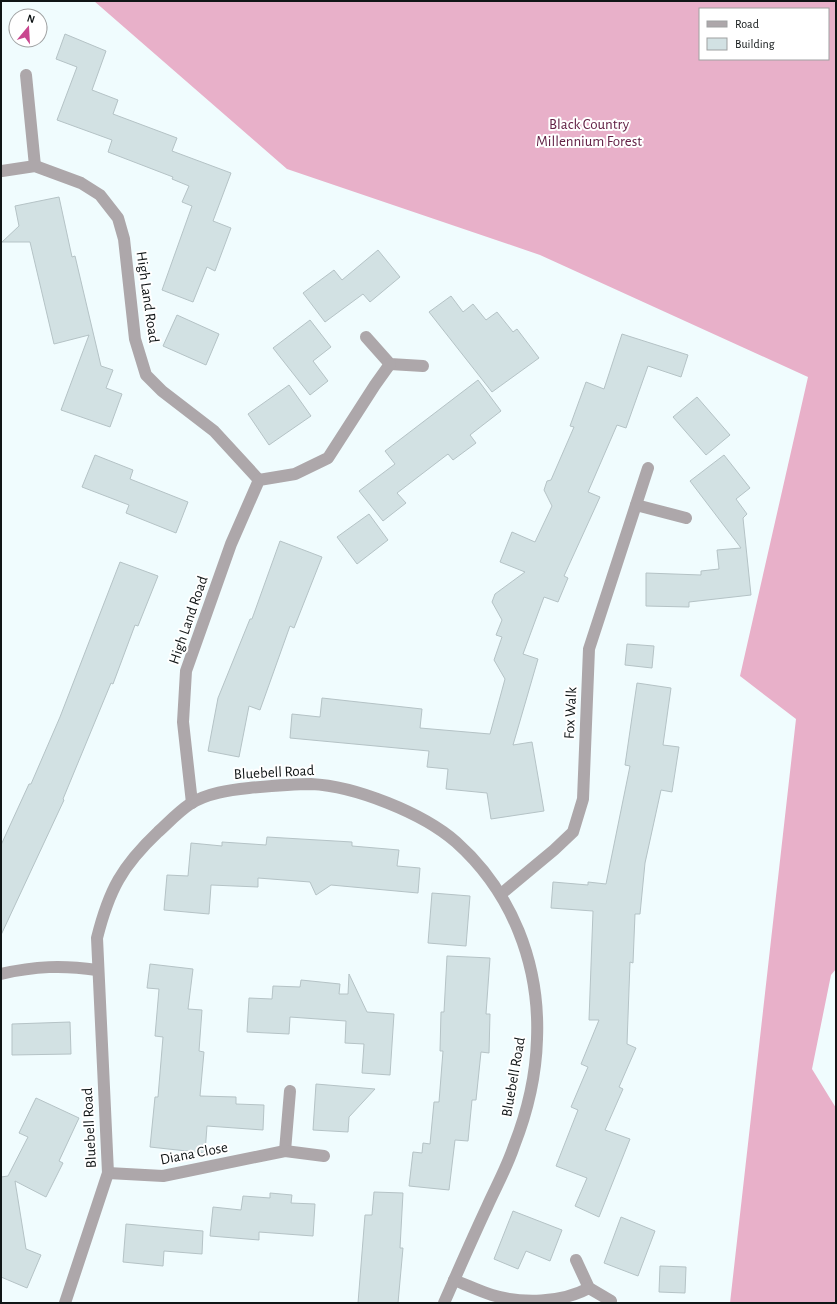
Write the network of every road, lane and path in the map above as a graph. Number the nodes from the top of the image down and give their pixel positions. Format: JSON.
{"nodes":[{"id":1,"x":26,"y":75,"type":"dead end"},
{"id":2,"x":35,"y":166,"type":"junction"},
{"id":3,"x":2,"y":171,"type":"dead end"},
{"id":4,"x":366,"y":337,"type":"dead end"},
{"id":5,"x":390,"y":364,"type":"junction"},
{"id":6,"x":424,"y":366,"type":"dead end"},
{"id":7,"x":648,"y":468,"type":"dead end"},
{"id":8,"x":259,"y":480,"type":"junction"},
{"id":9,"x":636,"y":506,"type":"junction"},
{"id":10,"x":686,"y":518,"type":"dead end"},
{"id":11,"x":192,"y":803,"type":"junction"},
{"id":12,"x":501,"y":894,"type":"junction"},
{"id":13,"x":97,"y":970,"type":"junction"},
{"id":14,"x":1,"y":974,"type":"edge"},
{"id":15,"x":290,"y":1091,"type":"dead end"},
{"id":16,"x":285,"y":1151,"type":"junction"},
{"id":17,"x":324,"y":1156,"type":"dead end"},
{"id":18,"x":108,"y":1174,"type":"junction"},
{"id":19,"x":576,"y":1260,"type":"dead end"},
{"id":20,"x":454,"y":1280,"type":"junction"},
{"id":21,"x":589,"y":1288,"type":"junction"},
{"id":22,"x":611,"y":1302,"type":"dead end"},
{"id":23,"x":65,"y":1303,"type":"edge"},
{"id":24,"x":444,"y":1303,"type":"edge"}],
"edges":[{"from":1,"to":2,"type":"street"},
{"from":2,"to":3,"type":"street","name":"High Land Road"},
{"from":2,"to":8,"type":"street","name":"High Land Road"},
{"from":4,"to":5,"type":"street"},
{"from":5,"to":6,"type":"street"},
{"from":5,"to":8,"type":"street"},
{"from":7,"to":9,"type":"street","name":"Fox Walk"},
{"from":8,"to":11,"type":"street","name":"High Land Road"},
{"from":9,"to":10,"type":"street"},
{"from":9,"to":12,"type":"street","name":"Fox Walk"},
{"from":11,"to":12,"type":"street","name":"Bluebell Road"},
{"from":11,"to":13,"type":"street","name":"Bluebell Road"},
{"from":12,"to":20,"type":"street","name":"Bluebell Road"},
{"from":13,"to":14,"type":"street"},
{"from":13,"to":18,"type":"street","name":"Bluebell Road"},
{"from":15,"to":16,"type":"street"},
{"from":16,"to":17,"type":"street","name":"Diana Close"},
{"from":16,"to":18,"type":"street","name":"Diana Close"},
{"from":18,"to":23,"type":"street","name":"Bluebell Road"},
{"from":19,"to":21,"type":"street"},
{"from":20,"to":21,"type":"street"},
{"from":20,"to":24,"type":"street","name":"Bluebell Road"},
{"from":21,"to":22,"type":"street"}]}
